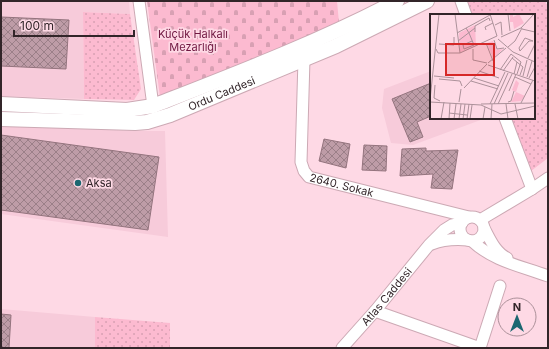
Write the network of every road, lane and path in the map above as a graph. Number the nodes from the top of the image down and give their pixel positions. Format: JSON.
{"nodes":[{"id":1,"x":139,"y":1,"type":"edge"},
{"id":2,"x":397,"y":1,"type":"edge"},
{"id":3,"x":427,"y":1,"type":"edge"},
{"id":4,"x":461,"y":1,"type":"edge"},
{"id":5,"x":466,"y":14,"type":"edge"},
{"id":6,"x":304,"y":59,"type":"junction"},
{"id":7,"x":1,"y":104,"type":"edge"},
{"id":8,"x":153,"y":106,"type":"junction"},
{"id":9,"x":1,"y":119,"type":"edge"},
{"id":10,"x":505,"y":119,"type":"edge"},
{"id":11,"x":548,"y":178,"type":"edge"},
{"id":12,"x":532,"y":189,"type":"junction"},
{"id":13,"x":465,"y":220,"type":"junction"},
{"id":14,"x":482,"y":224,"type":"junction"},
{"id":15,"x":470,"y":240,"type":"junction"},
{"id":16,"x":429,"y":245,"type":"junction"},
{"id":17,"x":529,"y":269,"type":"junction"},
{"id":18,"x":548,"y":276,"type":"edge"},
{"id":19,"x":500,"y":286,"type":"dead end"},
{"id":20,"x":375,"y":311,"type":"junction"},
{"id":21,"x":342,"y":348,"type":"edge"},
{"id":22,"x":480,"y":348,"type":"edge"}],
"edges":[{"from":1,"to":8,"type":"street"},
{"from":2,"to":8,"type":"main road","name":"Ordu Caddesi"},
{"from":3,"to":6,"type":"main road","name":"Ordu Caddesi"},
{"from":4,"to":5,"type":"street"},
{"from":6,"to":9,"type":"main road","name":"Ordu Caddesi"},
{"from":6,"to":13,"type":"street","name":"2640. Sokak"},
{"from":7,"to":8,"type":"main road","name":"Ordu Caddesi"},
{"from":10,"to":12,"type":"street"},
{"from":11,"to":12,"type":"street"},
{"from":12,"to":14,"type":"street"},
{"from":13,"to":14,"type":"street"},
{"from":13,"to":15,"type":"street"},
{"from":13,"to":16,"type":"street","name":"Atlas Caddesi"},
{"from":14,"to":15,"type":"street"},
{"from":14,"to":17,"type":"street"},
{"from":15,"to":16,"type":"street"},
{"from":15,"to":17,"type":"street"},
{"from":16,"to":20,"type":"street","name":"Atlas Caddesi"},
{"from":17,"to":18,"type":"street"},
{"from":19,"to":22,"type":"street"},
{"from":20,"to":21,"type":"street","name":"Atlas Caddesi"},
{"from":20,"to":22,"type":"street"}]}
